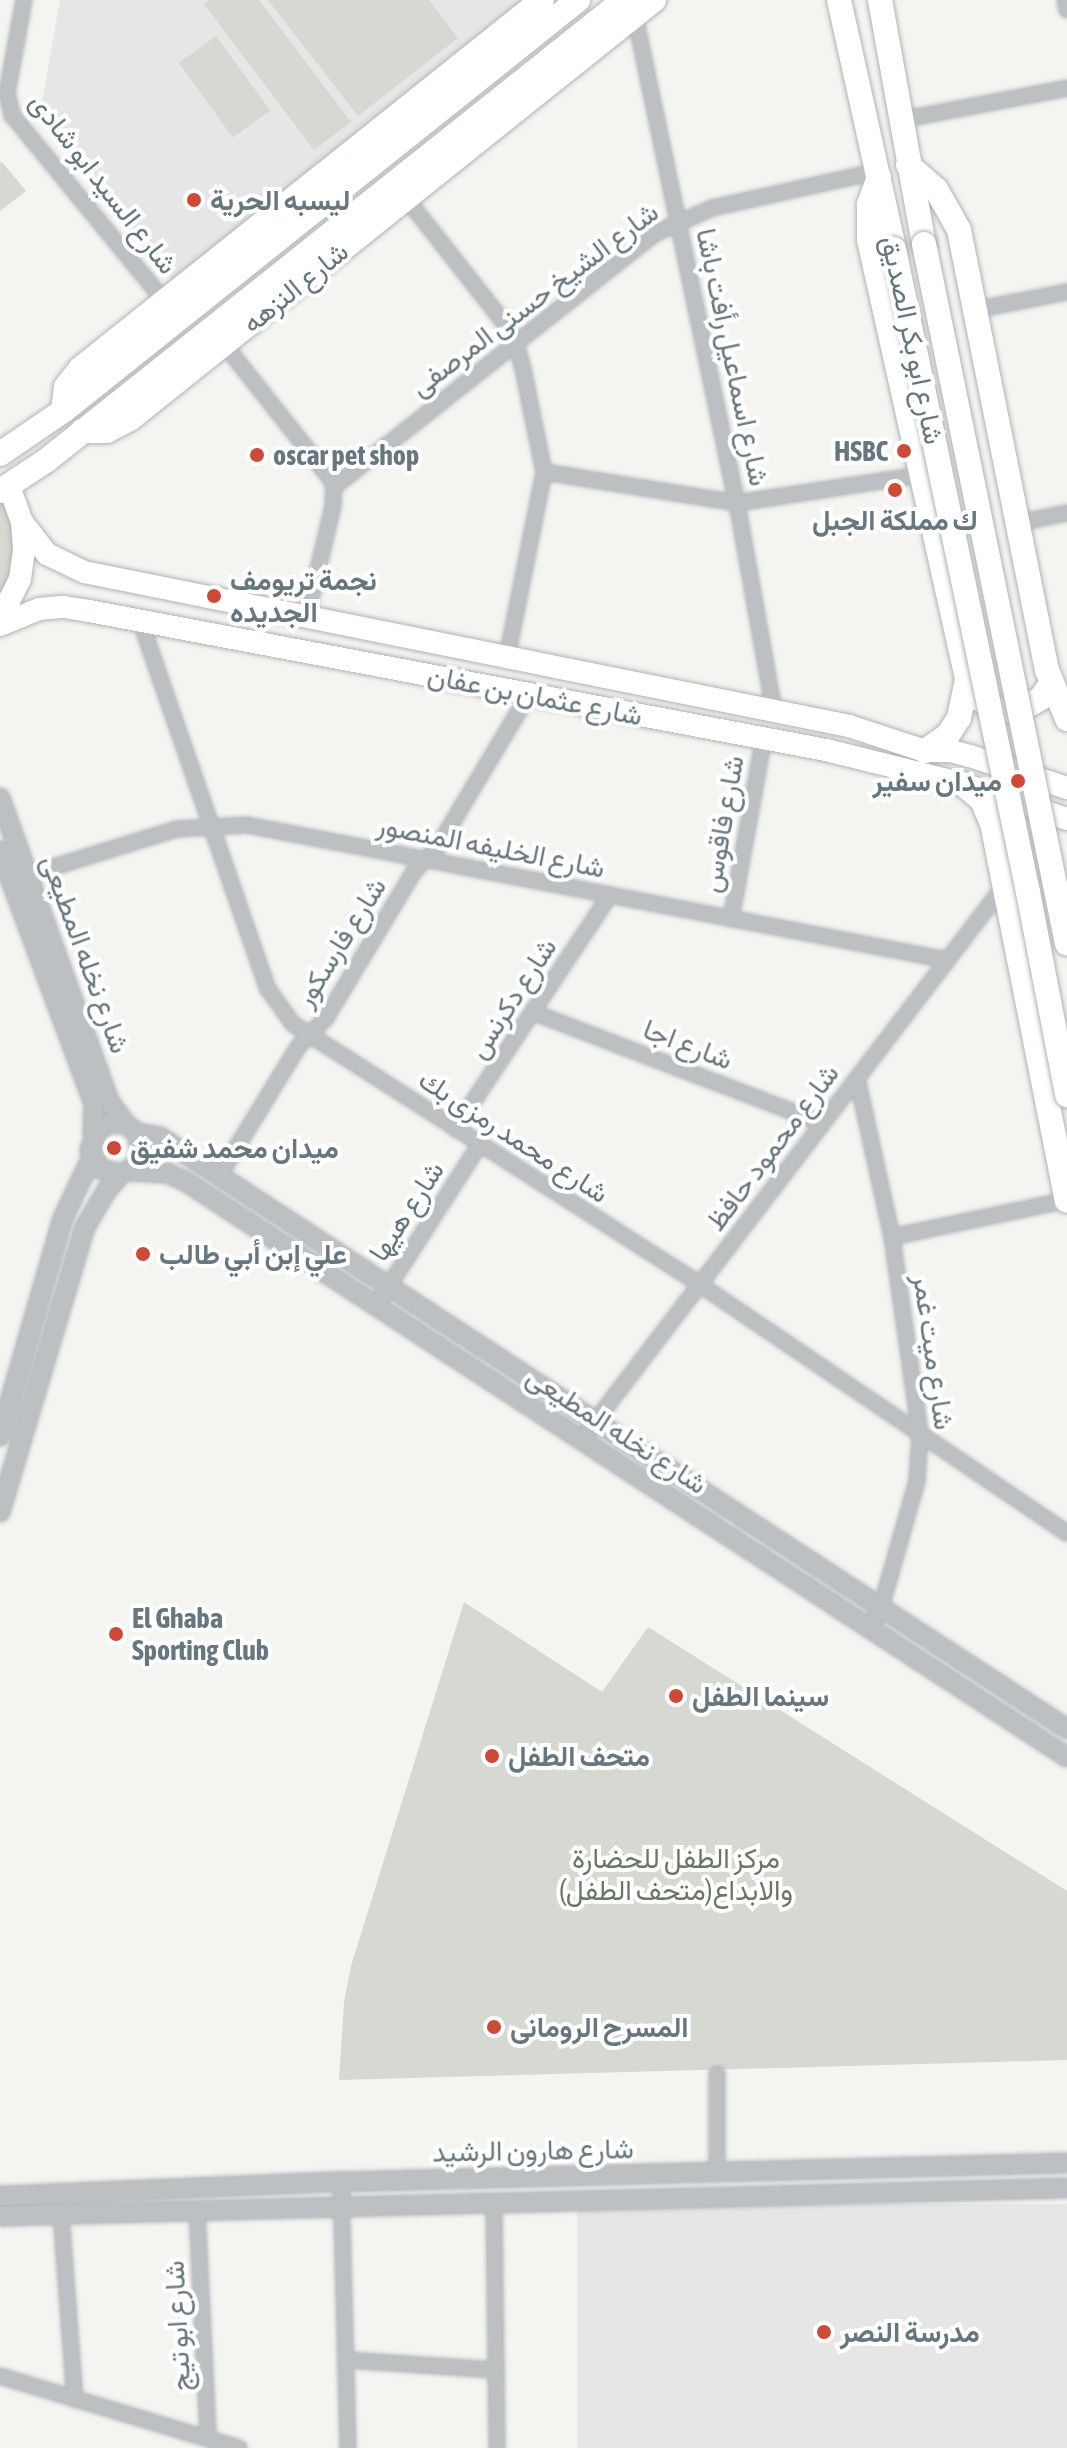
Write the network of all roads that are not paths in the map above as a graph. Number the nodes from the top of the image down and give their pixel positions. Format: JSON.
{"nodes":[{"id":1,"x":24,"y":0,"type":"edge"},
{"id":2,"x":542,"y":0,"type":"edge"},
{"id":3,"x":578,"y":0,"type":"edge"},
{"id":4,"x":839,"y":0,"type":"edge"},
{"id":5,"x":880,"y":0,"type":"edge"},
{"id":6,"x":1065,"y":0,"type":"edge"},
{"id":7,"x":638,"y":5,"type":"edge"},
{"id":8,"x":1067,"y":10,"type":"edge"},
{"id":9,"x":1067,"y":88,"type":"edge"},
{"id":10,"x":4,"y":100,"type":"edge"},
{"id":11,"x":6,"y":116,"type":"edge"},
{"id":12,"x":900,"y":120,"type":"junction"},
{"id":13,"x":908,"y":165,"type":"junction"},
{"id":14,"x":879,"y":174,"type":"junction"},
{"id":15,"x":406,"y":198,"type":"junction"},
{"id":16,"x":678,"y":220,"type":"junction"},
{"id":17,"x":1067,"y":292,"type":"edge"},
{"id":18,"x":164,"y":301,"type":"junction"},
{"id":19,"x":974,"y":310,"type":"junction"},
{"id":20,"x":516,"y":343,"type":"junction"},
{"id":21,"x":224,"y":344,"type":"junction"},
{"id":22,"x":63,"y":411,"type":"junction"},
{"id":23,"x":82,"y":431,"type":"junction"},
{"id":24,"x":0,"y":454,"type":"edge"},
{"id":25,"x":544,"y":472,"type":"junction"},
{"id":26,"x":921,"y":475,"type":"junction"},
{"id":27,"x":334,"y":487,"type":"junction"},
{"id":28,"x":5,"y":489,"type":"edge"},
{"id":29,"x":737,"y":503,"type":"junction"},
{"id":30,"x":1067,"y":513,"type":"edge"},
{"id":31,"x":22,"y":522,"type":"junction"},
{"id":32,"x":1017,"y":523,"type":"junction"},
{"id":33,"x":84,"y":572,"type":"junction"},
{"id":34,"x":307,"y":616,"type":"junction"},
{"id":35,"x":133,"y":619,"type":"junction"},
{"id":36,"x":0,"y":622,"type":"edge"},
{"id":37,"x":507,"y":657,"type":"junction"},
{"id":38,"x":967,"y":680,"type":"junction"},
{"id":39,"x":1051,"y":684,"type":"junction"},
{"id":40,"x":529,"y":694,"type":"junction"},
{"id":41,"x":774,"y":711,"type":"junction"},
{"id":42,"x":1067,"y":719,"type":"edge"},
{"id":43,"x":764,"y":738,"type":"junction"},
{"id":44,"x":925,"y":751,"type":"junction"},
{"id":45,"x":963,"y":784,"type":"junction"},
{"id":46,"x":1067,"y":788,"type":"edge"},
{"id":47,"x":0,"y":798,"type":"edge"},
{"id":48,"x":1067,"y":819,"type":"edge"},
{"id":49,"x":209,"y":825,"type":"junction"},
{"id":50,"x":425,"y":860,"type":"junction"},
{"id":51,"x":2,"y":862,"type":"edge"},
{"id":52,"x":1067,"y":868,"type":"edge"},
{"id":53,"x":28,"y":875,"type":"junction"},
{"id":54,"x":1004,"y":886,"type":"junction"},
{"id":55,"x":8,"y":893,"type":"edge"},
{"id":56,"x":610,"y":895,"type":"junction"},
{"id":57,"x":731,"y":919,"type":"junction"},
{"id":58,"x":1067,"y":944,"type":"edge"},
{"id":59,"x":947,"y":960,"type":"junction"},
{"id":60,"x":535,"y":1013,"type":"junction"},
{"id":61,"x":309,"y":1036,"type":"junction"},
{"id":62,"x":857,"y":1078,"type":"junction"},
{"id":63,"x":1067,"y":1095,"type":"edge"},
{"id":64,"x":102,"y":1103,"type":"junction"},
{"id":65,"x":822,"y":1123,"type":"junction"},
{"id":66,"x":131,"y":1129,"type":"junction"},
{"id":67,"x":455,"y":1129,"type":"junction"},
{"id":68,"x":93,"y":1135,"type":"junction"},
{"id":69,"x":480,"y":1144,"type":"junction"},
{"id":70,"x":92,"y":1157,"type":"junction"},
{"id":71,"x":125,"y":1172,"type":"junction"},
{"id":72,"x":219,"y":1176,"type":"junction"},
{"id":73,"x":76,"y":1183,"type":"junction"},
{"id":74,"x":103,"y":1196,"type":"junction"},
{"id":75,"x":1067,"y":1201,"type":"edge"},
{"id":76,"x":892,"y":1237,"type":"junction"},
{"id":77,"x":699,"y":1284,"type":"junction"},
{"id":78,"x":389,"y":1286,"type":"junction"},
{"id":79,"x":376,"y":1306,"type":"junction"},
{"id":80,"x":594,"y":1420,"type":"junction"},
{"id":81,"x":920,"y":1434,"type":"junction"},
{"id":82,"x":0,"y":1436,"type":"edge"},
{"id":83,"x":581,"y":1440,"type":"junction"},
{"id":84,"x":0,"y":1512,"type":"edge"},
{"id":85,"x":1067,"y":1533,"type":"edge"},
{"id":86,"x":881,"y":1607,"type":"junction"},
{"id":87,"x":870,"y":1629,"type":"junction"},
{"id":88,"x":1067,"y":1729,"type":"edge"},
{"id":89,"x":1067,"y":1757,"type":"edge"},
{"id":90,"x":717,"y":2074,"type":"dead end"},
{"id":91,"x":1067,"y":2163,"type":"edge"},
{"id":92,"x":717,"y":2174,"type":"junction"},
{"id":93,"x":341,"y":2182,"type":"junction"},
{"id":94,"x":1067,"y":2188,"type":"edge"},
{"id":95,"x":0,"y":2196,"type":"edge"},
{"id":96,"x":718,"y":2197,"type":"junction"},
{"id":97,"x":494,"y":2202,"type":"junction"},
{"id":98,"x":342,"y":2205,"type":"junction"},
{"id":99,"x":197,"y":2210,"type":"junction"},
{"id":100,"x":61,"y":2214,"type":"junction"},
{"id":101,"x":0,"y":2216,"type":"edge"},
{"id":102,"x":346,"y":2360,"type":"junction"},
{"id":103,"x":497,"y":2370,"type":"junction"},
{"id":104,"x":0,"y":2376,"type":"edge"},
{"id":105,"x":75,"y":2399,"type":"junction"},
{"id":106,"x":208,"y":2439,"type":"junction"},
{"id":107,"x":239,"y":2448,"type":"edge"},
{"id":108,"x":348,"y":2448,"type":"edge"},
{"id":109,"x":497,"y":2448,"type":"edge"}],
"edges":[{"from":1,"to":10,"type":"street","name":"شارع السيد ابو شادى"},
{"from":2,"to":18,"type":"main road"},
{"from":3,"to":22,"type":"main road"},
{"from":4,"to":14,"type":"main road"},
{"from":5,"to":12,"type":"main road","name":"شارع ابو بكر الصديق"},
{"from":6,"to":8,"type":"street"},
{"from":7,"to":15,"type":"main road","name":"شارع النزهه"},
{"from":7,"to":16,"type":"street","name":"شارع اسماعيل رأفت باشا"},
{"from":7,"to":23,"type":"main road"},
{"from":9,"to":12,"type":"street"},
{"from":10,"to":11,"type":"street","name":"شارع السيد ابو شادى"},
{"from":11,"to":18,"type":"street","name":"شارع السيد ابو شادى"},
{"from":12,"to":13,"type":"main road","name":"شارع ابو بكر الصديق"},
{"from":13,"to":19,"type":"main road"},
{"from":13,"to":58,"type":"main road","name":"شارع ابو بكر الصديق","bridge":true},
{"from":14,"to":16,"type":"street","name":"شارع الشيخ حسنى المرصفى"},
{"from":14,"to":26,"type":"main road","name":"شارع ابو بكر الصديق"},
{"from":14,"to":63,"type":"main road","name":"شارع ابو بكر الصديق","bridge":true},
{"from":15,"to":20,"type":"street"},
{"from":15,"to":21,"type":"main road","name":"شارع النزهه"},
{"from":16,"to":20,"type":"street","name":"شارع الشيخ حسنى المرصفى"},
{"from":16,"to":29,"type":"street","name":"شارع اسماعيل رأفت باشا"},
{"from":17,"to":19,"type":"street"},
{"from":18,"to":22,"type":"main road"},
{"from":19,"to":32,"type":"main road"},
{"from":20,"to":25,"type":"street"},
{"from":20,"to":27,"type":"street","name":"شارع الشيخ حسنى المرصفى"},
{"from":21,"to":23,"type":"main road","name":"شارع النزهه"},
{"from":21,"to":27,"type":"street"},
{"from":22,"to":24,"type":"main road"},
{"from":23,"to":28,"type":"main road","name":"شارع النزهه"},
{"from":25,"to":29,"type":"street"},
{"from":25,"to":37,"type":"street"},
{"from":26,"to":29,"type":"street"},
{"from":26,"to":38,"type":"main road","name":"شارع ابو بكر الصديق"},
{"from":27,"to":34,"type":"street"},
{"from":28,"to":31,"type":"main road"},
{"from":29,"to":41,"type":"street","name":"شارع اسماعيل رأفت باشا"},
{"from":30,"to":32,"type":"street"},
{"from":31,"to":33,"type":"main road","name":"شارع عثمان بن عفان"},
{"from":31,"to":36,"type":"main road"},
{"from":32,"to":39,"type":"main road"},
{"from":33,"to":34,"type":"main road","name":"شارع عثمان بن عفان"},
{"from":33,"to":35,"type":"main road"},
{"from":34,"to":37,"type":"main road","name":"شارع عثمان بن عفان"},
{"from":35,"to":36,"type":"main road","name":"شارع عثمان بن عفان"},
{"from":35,"to":40,"type":"main road","name":"شارع عثمان بن عفان"},
{"from":35,"to":49,"type":"street","name":"شارع محمد رمزى بك"},
{"from":37,"to":41,"type":"main road","name":"شارع عثمان بن عفان"},
{"from":38,"to":39,"type":"main road"},
{"from":38,"to":44,"type":"main road","name":"شارع ابو بكر الصديق"},
{"from":39,"to":42,"type":"main road"},
{"from":40,"to":43,"type":"main road","name":"شارع عثمان بن عفان"},
{"from":40,"to":50,"type":"street","name":"شارع فارسكور"},
{"from":41,"to":44,"type":"main road","name":"شارع عثمان بن عفان"},
{"from":43,"to":45,"type":"main road","name":"شارع عثمان بن عفان"},
{"from":43,"to":57,"type":"street","name":"شارع فاقوس"},
{"from":44,"to":46,"type":"main road","name":"شارع عثمان بن عفان"},
{"from":45,"to":48,"type":"main road","name":"شارع عثمان بن عفان"},
{"from":45,"to":54,"type":"main road"},
{"from":47,"to":53,"type":"street","name":"شارع نخله المطيعى"},
{"from":49,"to":50,"type":"street","name":"شارع الخليفه المنصور"},
{"from":49,"to":53,"type":"street","name":"شارع الخليفه المنصور"},
{"from":49,"to":61,"type":"street","name":"شارع محمد رمزى بك"},
{"from":50,"to":56,"type":"street","name":"شارع الخليفه المنصور"},
{"from":50,"to":61,"type":"street","name":"شارع فارسكور"},
{"from":51,"to":55,"type":"street","name":"شارع نخله المطيعى"},
{"from":52,"to":54,"type":"main road"},
{"from":53,"to":64,"type":"street","name":"شارع نخله المطيعى"},
{"from":54,"to":59,"type":"street","name":"شارع محمود حافظ"},
{"from":54,"to":75,"type":"main road"},
{"from":55,"to":64,"type":"street","name":"شارع نخله المطيعى"},
{"from":56,"to":57,"type":"street","name":"شارع الخليفه المنصور"},
{"from":56,"to":60,"type":"street","name":"شارع دكرنس"},
{"from":57,"to":59,"type":"street","name":"شارع الخليفه المنصور"},
{"from":59,"to":62,"type":"street","name":"شارع محمود حافظ"},
{"from":60,"to":65,"type":"street","name":"شارع اجا"},
{"from":60,"to":67,"type":"street","name":"شارع دكرنس"},
{"from":61,"to":67,"type":"street","name":"شارع محمد رمزى بك"},
{"from":61,"to":72,"type":"street","name":"شارع فارسكور"},
{"from":62,"to":65,"type":"street","name":"شارع محمود حافظ"},
{"from":62,"to":76,"type":"street","name":"شارع ميت غمر"},
{"from":64,"to":66,"type":"street","name":"شارع نخله المطيعى"},
{"from":64,"to":68,"type":"street","name":"شارع نخله المطيعى"},
{"from":65,"to":77,"type":"street","name":"شارع محمود حافظ"},
{"from":66,"to":68,"type":"street"},
{"from":66,"to":71,"type":"street"},
{"from":66,"to":72,"type":"street","name":"شارع نخله المطيعى"},
{"from":67,"to":69,"type":"street","name":"شارع محمد رمزى بك"},
{"from":68,"to":70,"type":"street"},
{"from":69,"to":77,"type":"street","name":"شارع محمد رمزى بك"},
{"from":69,"to":78,"type":"street","name":"شارع هيها"},
{"from":70,"to":71,"type":"street"},
{"from":70,"to":73,"type":"street"},
{"from":71,"to":74,"type":"street"},
{"from":71,"to":79,"type":"street","name":"شارع نخله المطيعى"},
{"from":72,"to":78,"type":"street","name":"شارع نخله المطيعى"},
{"from":73,"to":74,"type":"street"},
{"from":73,"to":82,"type":"street"},
{"from":74,"to":84,"type":"street"},
{"from":75,"to":76,"type":"street"},
{"from":76,"to":81,"type":"street","name":"شارع ميت غمر"},
{"from":77,"to":80,"type":"street","name":"شارع محمود حافظ"},
{"from":77,"to":81,"type":"street","name":"شارع محمد رمزى بك"},
{"from":78,"to":79,"type":"street","name":"شارع هيها"},
{"from":78,"to":80,"type":"street","name":"شارع نخله المطيعى"},
{"from":79,"to":83,"type":"street","name":"شارع نخله المطيعى"},
{"from":80,"to":83,"type":"street","name":"شارع محمود حافظ"},
{"from":80,"to":86,"type":"street","name":"شارع نخله المطيعى"},
{"from":81,"to":85,"type":"street","name":"شارع محمد رمزى بك"},
{"from":81,"to":86,"type":"street","name":"شارع ميت غمر"},
{"from":83,"to":87,"type":"street","name":"شارع نخله المطيعى"},
{"from":86,"to":87,"type":"street","name":"شارع ميت غمر"},
{"from":86,"to":88,"type":"street","name":"شارع نخله المطيعى"},
{"from":87,"to":89,"type":"street","name":"شارع نخله المطيعى"},
{"from":90,"to":92,"type":"street"},
{"from":91,"to":92,"type":"street","name":"شارع هارون الرشيد"},
{"from":92,"to":93,"type":"street","name":"شارع هارون الرشيد"},
{"from":92,"to":96,"type":"street"},
{"from":93,"to":95,"type":"street","name":"شارع هارون الرشيد"},
{"from":93,"to":98,"type":"street"},
{"from":94,"to":96,"type":"street","name":"شارع هارون الرشيد"},
{"from":96,"to":97,"type":"street","name":"شارع هارون الرشيد"},
{"from":97,"to":98,"type":"street","name":"شارع هارون الرشيد"},
{"from":97,"to":103,"type":"street"},
{"from":98,"to":99,"type":"street","name":"شارع هارون الرشيد"},
{"from":98,"to":102,"type":"street"},
{"from":99,"to":100,"type":"street","name":"شارع هارون الرشيد"},
{"from":99,"to":106,"type":"street","name":"شارع ابو تيج"},
{"from":100,"to":101,"type":"street","name":"شارع هارون الرشيد"},
{"from":100,"to":105,"type":"street"},
{"from":102,"to":103,"type":"street"},
{"from":102,"to":108,"type":"street"},
{"from":103,"to":109,"type":"street"},
{"from":104,"to":105,"type":"street"},
{"from":105,"to":106,"type":"street"},
{"from":106,"to":107,"type":"street"}]}
